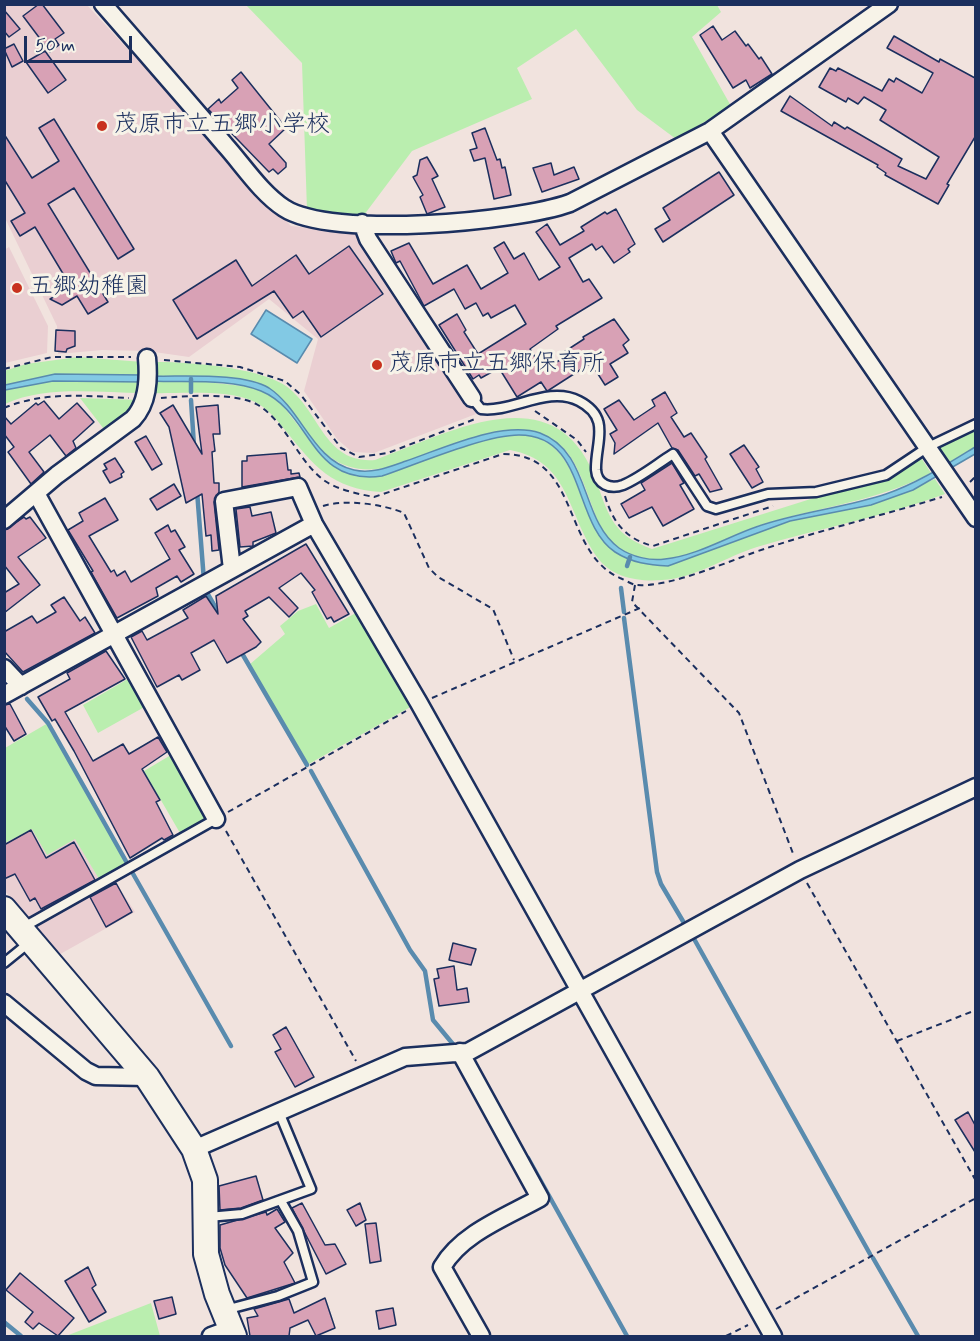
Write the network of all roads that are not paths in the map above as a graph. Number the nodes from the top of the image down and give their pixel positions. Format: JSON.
{"nodes":[{"id":1,"x":103,"y":4,"type":"edge"},
{"id":2,"x":889,"y":4,"type":"edge"},
{"id":3,"x":710,"y":131,"type":"junction"},
{"id":4,"x":362,"y":223,"type":"junction"},
{"id":5,"x":147,"y":360,"type":"road end"},
{"id":6,"x":472,"y":398,"type":"joint"},
{"id":7,"x":975,"y":424,"type":"edge"},
{"id":8,"x":929,"y":448,"type":"junction"},
{"id":9,"x":36,"y":493,"type":"junction"},
{"id":10,"x":311,"y":518,"type":"junction"},
{"id":11,"x":975,"y":518,"type":"edge"},
{"id":12,"x":4,"y":520,"type":"edge"},
{"id":13,"x":232,"y":569,"type":"junction"},
{"id":14,"x":115,"y":635,"type":"junction"},
{"id":15,"x":4,"y":668,"type":"edge"},
{"id":16,"x":21,"y":686,"type":"junction"},
{"id":17,"x":4,"y":695,"type":"edge"},
{"id":18,"x":975,"y":787,"type":"edge"},
{"id":19,"x":216,"y":819,"type":"joint"},
{"id":20,"x":4,"y":909,"type":"edge"},
{"id":21,"x":27,"y":934,"type":"junction"},
{"id":22,"x":4,"y":963,"type":"edge"},
{"id":23,"x":579,"y":993,"type":"junction"},
{"id":24,"x":4,"y":1003,"type":"edge"},
{"id":25,"x":460,"y":1053,"type":"junction"},
{"id":26,"x":147,"y":1077,"type":"junction"},
{"id":27,"x":279,"y":1111,"type":"junction"},
{"id":28,"x":194,"y":1149,"type":"junction"},
{"id":29,"x":280,"y":1201,"type":"junction"},
{"id":30,"x":207,"y":1217,"type":"junction"},
{"id":31,"x":224,"y":1328,"type":"edge"},
{"id":32,"x":481,"y":1336,"type":"edge"},
{"id":33,"x":772,"y":1336,"type":"edge"}],
"edges":[{"from":1,"to":4,"type":"street"},
{"from":2,"to":3,"type":"street"},
{"from":3,"to":4,"type":"street"},
{"from":3,"to":8,"type":"street"},
{"from":4,"to":6,"type":"street"},
{"from":5,"to":9,"type":"street"},
{"from":6,"to":8,"type":"lane"},
{"from":7,"to":8,"type":"lane"},
{"from":8,"to":11,"type":"street"},
{"from":9,"to":12,"type":"street"},
{"from":9,"to":14,"type":"street"},
{"from":10,"to":13,"type":"street"},
{"from":10,"to":13,"type":"street"},
{"from":10,"to":23,"type":"street"},
{"from":13,"to":14,"type":"street"},
{"from":14,"to":16,"type":"street"},
{"from":14,"to":19,"type":"street"},
{"from":15,"to":16,"type":"street"},
{"from":16,"to":17,"type":"street"},
{"from":18,"to":23,"type":"street"},
{"from":19,"to":21,"type":"lane"},
{"from":20,"to":21,"type":"street"},
{"from":21,"to":22,"type":"lane"},
{"from":21,"to":26,"type":"street"},
{"from":23,"to":25,"type":"street"},
{"from":23,"to":33,"type":"street"},
{"from":24,"to":26,"type":"street"},
{"from":25,"to":27,"type":"street"},
{"from":25,"to":32,"type":"street"},
{"from":26,"to":28,"type":"street"},
{"from":27,"to":28,"type":"street"},
{"from":27,"to":29,"type":"lane"},
{"from":28,"to":30,"type":"street"},
{"from":29,"to":30,"type":"lane"},
{"from":29,"to":31,"type":"lane"},
{"from":30,"to":31,"type":"street"}]}
